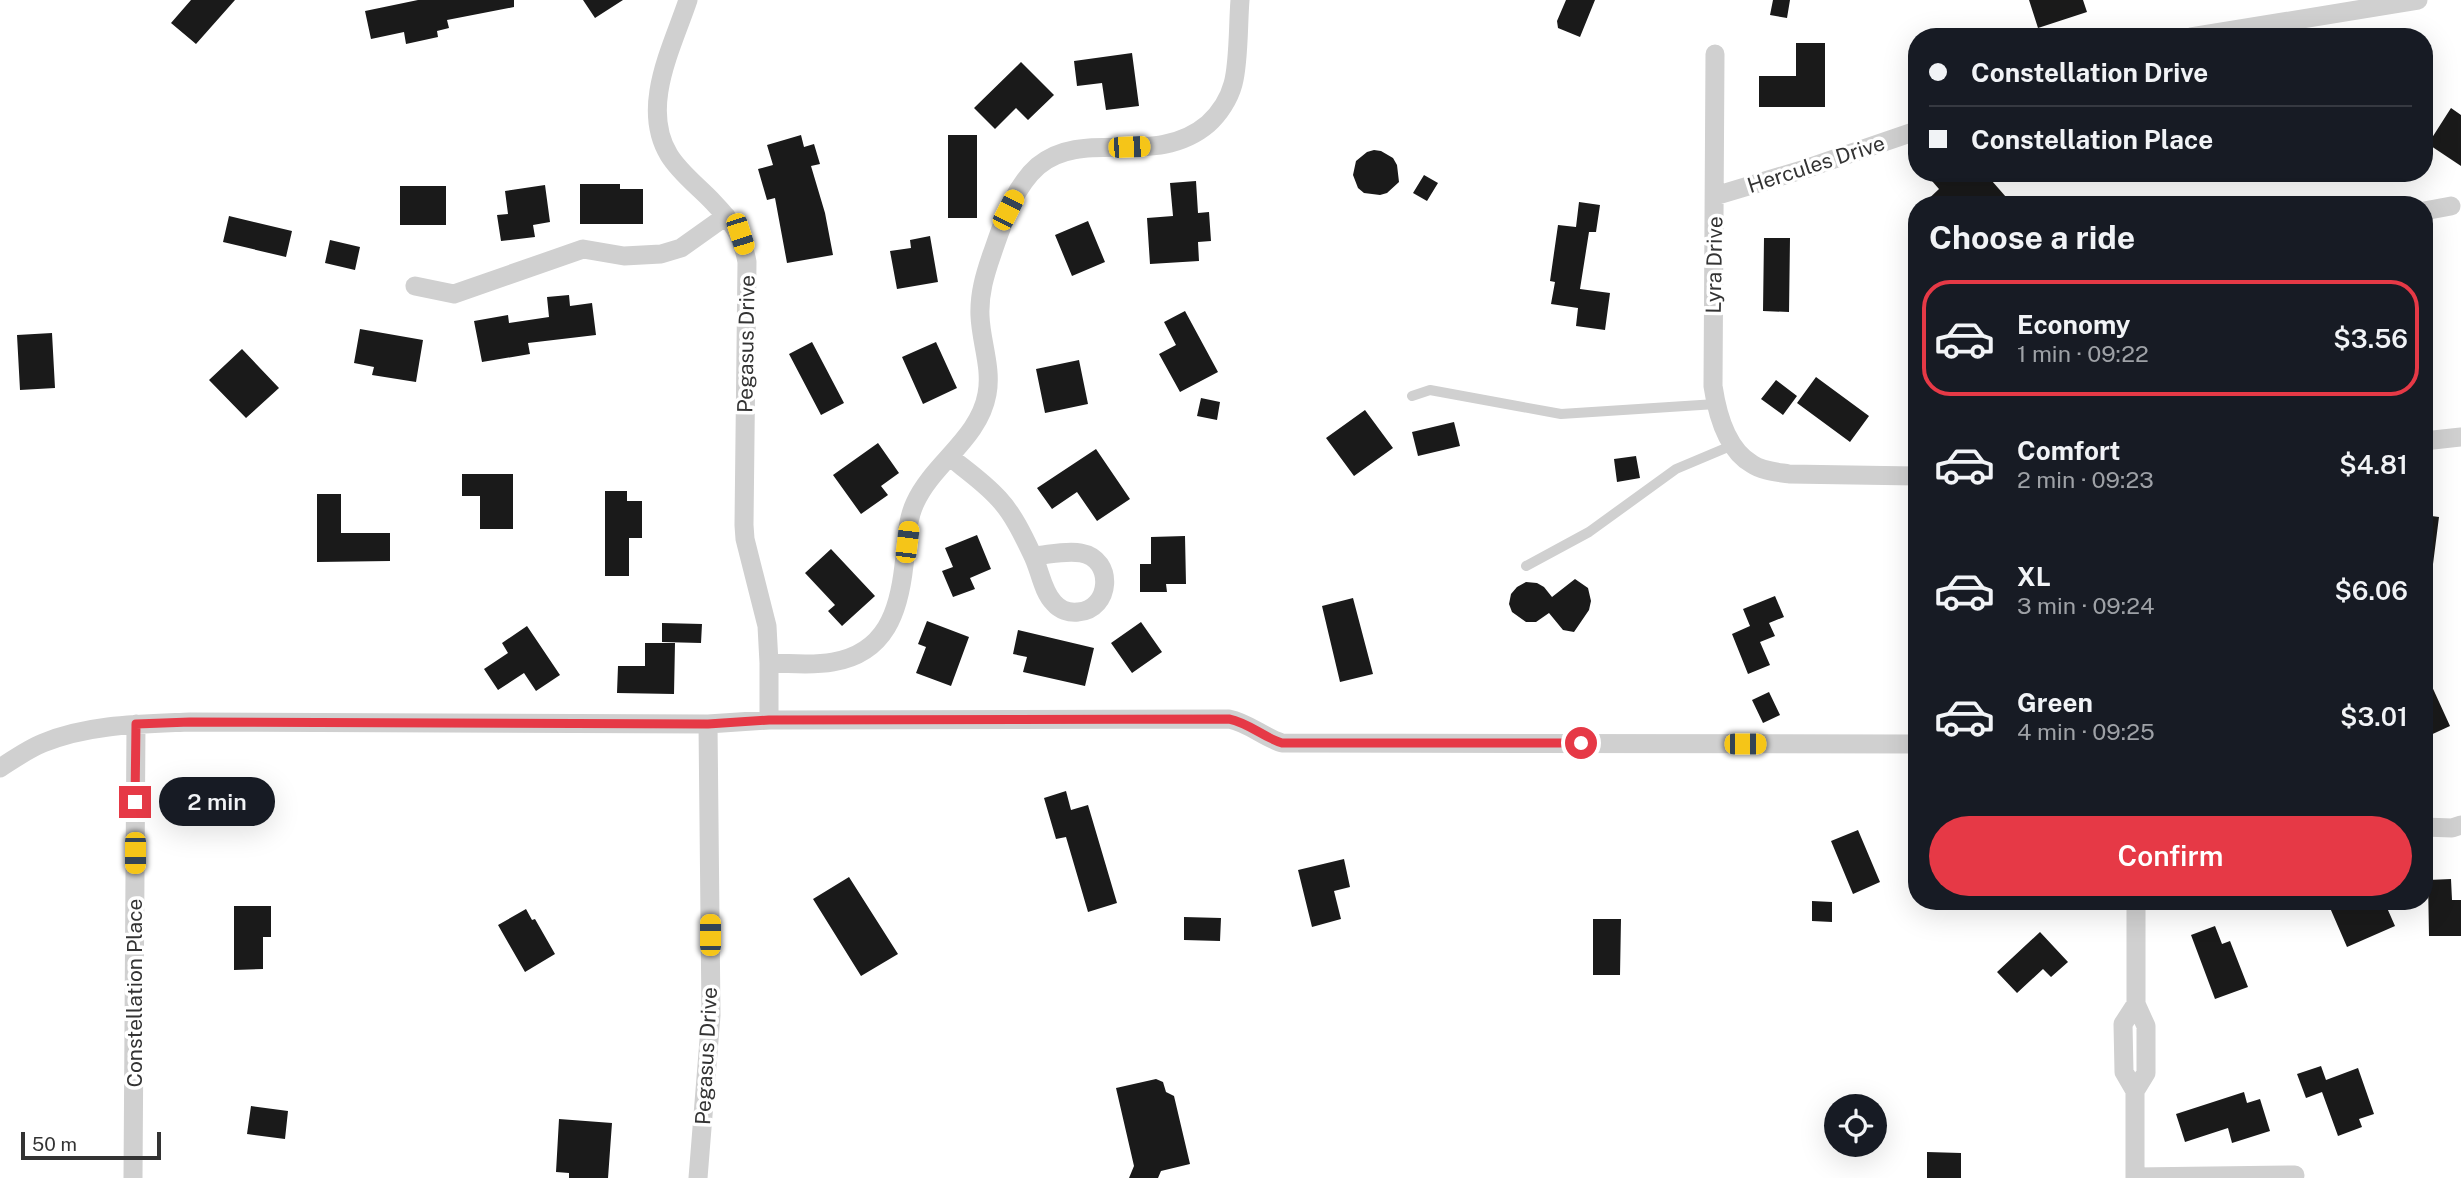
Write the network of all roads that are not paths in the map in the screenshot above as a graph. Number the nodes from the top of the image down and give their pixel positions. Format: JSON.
{"nodes":[{"id":1,"x":688,"y":0,"type":"edge"},
{"id":2,"x":1240,"y":0,"type":"edge"},
{"id":3,"x":2418,"y":0,"type":"edge"},
{"id":4,"x":2246,"y":28,"type":"edge"},
{"id":5,"x":1715,"y":54,"type":"dead end"},
{"id":6,"x":1908,"y":134,"type":"edge"},
{"id":7,"x":1715,"y":196,"type":"junction"},
{"id":8,"x":2451,"y":206,"type":"dead end"},
{"id":9,"x":2433,"y":209,"type":"edge"},
{"id":10,"x":726,"y":216,"type":"junction"},
{"id":11,"x":415,"y":286,"type":"dead end"},
{"id":12,"x":1412,"y":396,"type":"dead end"},
{"id":13,"x":1716,"y":404,"type":"junction"},
{"id":14,"x":2461,"y":437,"type":"edge"},
{"id":15,"x":2433,"y":440,"type":"edge"},
{"id":16,"x":1733,"y":445,"type":"junction"},
{"id":17,"x":950,"y":457,"type":"junction"},
{"id":18,"x":1908,"y":476,"type":"edge"},
{"id":19,"x":1033,"y":556,"type":"dead end"},
{"id":20,"x":1526,"y":566,"type":"dead end"},
{"id":21,"x":769,"y":663,"type":"junction"},
{"id":22,"x":769,"y":720,"type":"junction"},
{"id":23,"x":136,"y":724,"type":"junction"},
{"id":24,"x":708,"y":724,"type":"junction"},
{"id":25,"x":1908,"y":744,"type":"edge"},
{"id":26,"x":0,"y":768,"type":"edge"},
{"id":27,"x":2461,"y":825,"type":"edge"},
{"id":28,"x":2433,"y":827,"type":"edge"},
{"id":29,"x":2136,"y":910,"type":"edge"},
{"id":30,"x":2295,"y":1175,"type":"dead end"},
{"id":31,"x":2135,"y":1177,"type":"edge"},
{"id":32,"x":133,"y":1178,"type":"edge"},
{"id":33,"x":698,"y":1178,"type":"edge"}],
"edges":[{"from":1,"to":10,"type":"street","name":"Pegasus Drive"},
{"from":2,"to":17,"type":"street"},
{"from":3,"to":4,"type":"street"},
{"from":5,"to":7,"type":"street","name":"Lyra Drive"},
{"from":6,"to":7,"type":"street","name":"Hercules Drive"},
{"from":7,"to":13,"type":"street","name":"Lyra Drive"},
{"from":8,"to":9,"type":"street"},
{"from":10,"to":11,"type":"street"},
{"from":10,"to":21,"type":"street","name":"Pegasus Drive"},
{"from":12,"to":13,"type":"lane"},
{"from":13,"to":16,"type":"street","name":"Lyra Drive"},
{"from":14,"to":15,"type":"street"},
{"from":16,"to":18,"type":"street","name":"Lyra Drive"},
{"from":16,"to":20,"type":"lane"},
{"from":17,"to":19,"type":"street"},
{"from":17,"to":21,"type":"street"},
{"from":21,"to":22,"type":"street","name":"Pegasus Drive"},
{"from":22,"to":24,"type":"street"},
{"from":22,"to":25,"type":"street"},
{"from":23,"to":24,"type":"street"},
{"from":23,"to":26,"type":"street"},
{"from":23,"to":32,"type":"street","name":"Constellation Place"},
{"from":24,"to":33,"type":"street","name":"Pegasus Drive"},
{"from":27,"to":28,"type":"street"},
{"from":29,"to":31,"type":"street"},
{"from":30,"to":31,"type":"street"}]}
